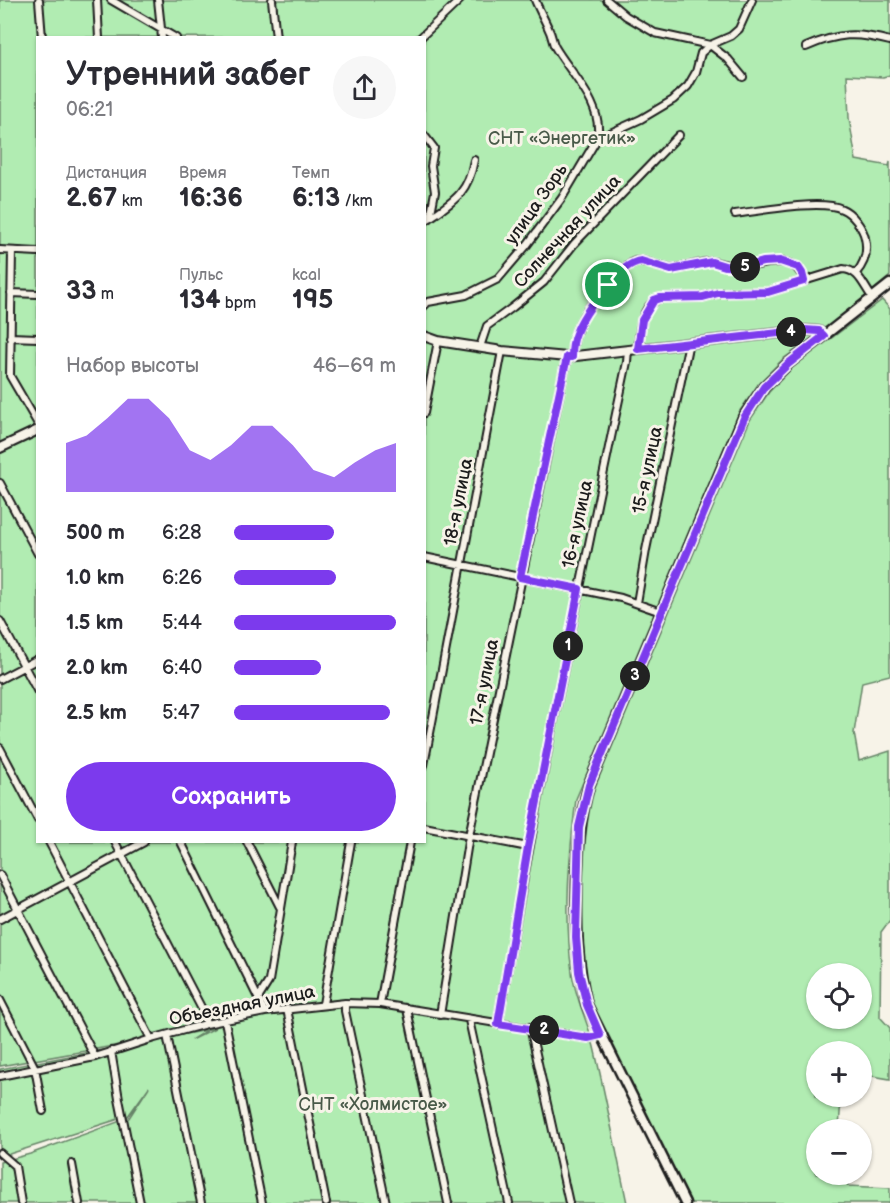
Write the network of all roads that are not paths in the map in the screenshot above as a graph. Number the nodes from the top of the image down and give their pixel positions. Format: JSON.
{"nodes":[{"id":1,"x":39,"y":0,"type":"edge"},
{"id":2,"x":97,"y":0,"type":"edge"},
{"id":3,"x":111,"y":0,"type":"edge"},
{"id":4,"x":158,"y":0,"type":"edge"},
{"id":5,"x":272,"y":0,"type":"edge"},
{"id":6,"x":460,"y":0,"type":"edge"},
{"id":7,"x":535,"y":0,"type":"edge"},
{"id":8,"x":607,"y":0,"type":"edge"},
{"id":9,"x":752,"y":0,"type":"edge"},
{"id":10,"x":161,"y":29,"type":"junction"},
{"id":11,"x":42,"y":36,"type":"edge"},
{"id":12,"x":99,"y":36,"type":"edge"},
{"id":13,"x":162,"y":36,"type":"edge"},
{"id":14,"x":173,"y":36,"type":"edge"},
{"id":15,"x":276,"y":36,"type":"edge"},
{"id":16,"x":422,"y":36,"type":"edge"},
{"id":17,"x":890,"y":41,"type":"edge"},
{"id":18,"x":710,"y":45,"type":"junction"},
{"id":19,"x":806,"y":47,"type":"dead end"},
{"id":20,"x":743,"y":77,"type":"dead end"},
{"id":21,"x":679,"y":135,"type":"dead end"},
{"id":22,"x":426,"y":138,"type":"edge"},
{"id":23,"x":597,"y":139,"type":"junction"},
{"id":24,"x":474,"y":160,"type":"dead end"},
{"id":25,"x":735,"y":214,"type":"dead end"},
{"id":26,"x":427,"y":220,"type":"edge"},
{"id":27,"x":0,"y":249,"type":"edge"},
{"id":28,"x":12,"y":251,"type":"junction"},
{"id":29,"x":36,"y":252,"type":"edge"},
{"id":30,"x":856,"y":273,"type":"junction"},
{"id":31,"x":804,"y":281,"type":"junction"},
{"id":32,"x":890,"y":284,"type":"edge"},
{"id":33,"x":11,"y":293,"type":"junction"},
{"id":34,"x":36,"y":294,"type":"edge"},
{"id":35,"x":872,"y":297,"type":"junction"},
{"id":36,"x":426,"y":304,"type":"edge"},
{"id":37,"x":824,"y":336,"type":"junction"},
{"id":38,"x":10,"y":337,"type":"junction"},
{"id":39,"x":426,"y":337,"type":"edge"},
{"id":40,"x":36,"y":338,"type":"edge"},
{"id":41,"x":438,"y":340,"type":"junction"},
{"id":42,"x":689,"y":342,"type":"junction"},
{"id":43,"x":480,"y":347,"type":"junction"},
{"id":44,"x":638,"y":349,"type":"junction"},
{"id":45,"x":628,"y":350,"type":"junction"},
{"id":46,"x":501,"y":351,"type":"junction"},
{"id":47,"x":569,"y":357,"type":"junction"},
{"id":48,"x":426,"y":403,"type":"edge"},
{"id":49,"x":36,"y":421,"type":"edge"},
{"id":50,"x":36,"y":431,"type":"edge"},
{"id":51,"x":0,"y":448,"type":"edge"},
{"id":52,"x":0,"y":483,"type":"edge"},
{"id":53,"x":36,"y":550,"type":"edge"},
{"id":54,"x":426,"y":557,"type":"edge"},
{"id":55,"x":462,"y":565,"type":"junction"},
{"id":56,"x":520,"y":577,"type":"junction"},
{"id":57,"x":579,"y":589,"type":"junction"},
{"id":58,"x":637,"y":603,"type":"junction"},
{"id":59,"x":661,"y":612,"type":"junction"},
{"id":60,"x":0,"y":621,"type":"edge"},
{"id":61,"x":36,"y":660,"type":"edge"},
{"id":62,"x":24,"y":666,"type":"junction"},
{"id":63,"x":0,"y":679,"type":"edge"},
{"id":64,"x":36,"y":688,"type":"edge"},
{"id":65,"x":0,"y":748,"type":"edge"},
{"id":66,"x":426,"y":754,"type":"edge"},
{"id":67,"x":36,"y":816,"type":"edge"},
{"id":68,"x":426,"y":827,"type":"edge"},
{"id":69,"x":469,"y":836,"type":"junction"},
{"id":70,"x":50,"y":843,"type":"edge"},
{"id":71,"x":116,"y":843,"type":"edge"},
{"id":72,"x":142,"y":843,"type":"edge"},
{"id":73,"x":182,"y":843,"type":"edge"},
{"id":74,"x":248,"y":843,"type":"edge"},
{"id":75,"x":292,"y":843,"type":"edge"},
{"id":76,"x":351,"y":843,"type":"edge"},
{"id":77,"x":410,"y":843,"type":"edge"},
{"id":78,"x":528,"y":847,"type":"junction"},
{"id":79,"x":122,"y":854,"type":"junction"},
{"id":80,"x":0,"y":875,"type":"edge"},
{"id":81,"x":70,"y":882,"type":"junction"},
{"id":82,"x":280,"y":907,"type":"junction"},
{"id":83,"x":18,"y":909,"type":"junction"},
{"id":84,"x":0,"y":919,"type":"edge"},
{"id":85,"x":259,"y":997,"type":"junction"},
{"id":86,"x":0,"y":1000,"type":"edge"},
{"id":87,"x":345,"y":1003,"type":"junction"},
{"id":88,"x":380,"y":1004,"type":"junction"},
{"id":89,"x":323,"y":1005,"type":"junction"},
{"id":90,"x":287,"y":1009,"type":"junction"},
{"id":91,"x":407,"y":1009,"type":"junction"},
{"id":92,"x":265,"y":1012,"type":"junction"},
{"id":93,"x":440,"y":1015,"type":"junction"},
{"id":94,"x":469,"y":1020,"type":"junction"},
{"id":95,"x":225,"y":1021,"type":"junction"},
{"id":96,"x":206,"y":1024,"type":"junction"},
{"id":97,"x":498,"y":1024,"type":"junction"},
{"id":98,"x":530,"y":1027,"type":"junction"},
{"id":99,"x":167,"y":1035,"type":"junction"},
{"id":100,"x":600,"y":1035,"type":"junction"},
{"id":101,"x":151,"y":1039,"type":"junction"},
{"id":102,"x":111,"y":1051,"type":"junction"},
{"id":103,"x":95,"y":1058,"type":"junction"},
{"id":104,"x":35,"y":1068,"type":"junction"},
{"id":105,"x":0,"y":1076,"type":"edge"},
{"id":106,"x":43,"y":1111,"type":"dead end"},
{"id":107,"x":0,"y":1153,"type":"edge"},
{"id":108,"x":72,"y":1164,"type":"dead end"},
{"id":109,"x":21,"y":1203,"type":"edge"},
{"id":110,"x":79,"y":1203,"type":"edge"},
{"id":111,"x":140,"y":1203,"type":"edge"},
{"id":112,"x":201,"y":1203,"type":"edge"},
{"id":113,"x":262,"y":1203,"type":"edge"},
{"id":114,"x":326,"y":1203,"type":"edge"},
{"id":115,"x":386,"y":1203,"type":"edge"},
{"id":116,"x":448,"y":1203,"type":"edge"},
{"id":117,"x":509,"y":1203,"type":"edge"},
{"id":118,"x":569,"y":1203,"type":"edge"},
{"id":119,"x":685,"y":1203,"type":"edge"}],
"edges":[{"from":1,"to":11,"type":"street"},
{"from":2,"to":12,"type":"street"},
{"from":3,"to":10,"type":"street"},
{"from":4,"to":10,"type":"street"},
{"from":5,"to":15,"type":"street"},
{"from":6,"to":16,"type":"street"},
{"from":7,"to":23,"type":"street"},
{"from":8,"to":18,"type":"street"},
{"from":9,"to":18,"type":"street"},
{"from":10,"to":13,"type":"street"},
{"from":10,"to":14,"type":"street"},
{"from":17,"to":19,"type":"street"},
{"from":18,"to":20,"type":"street"},
{"from":18,"to":23,"type":"street"},
{"from":21,"to":43,"type":"street","name":"Солнечная улица"},
{"from":22,"to":26,"type":"street"},
{"from":23,"to":36,"type":"street","name":"улица Зорь"},
{"from":24,"to":26,"type":"street"},
{"from":25,"to":30,"type":"street"},
{"from":27,"to":28,"type":"street"},
{"from":28,"to":29,"type":"street"},
{"from":28,"to":33,"type":"street"},
{"from":30,"to":31,"type":"street"},
{"from":30,"to":35,"type":"street"},
{"from":31,"to":44,"type":"street"},
{"from":31,"to":47,"type":"street","name":"17-я улица"},
{"from":32,"to":35,"type":"main road"},
{"from":33,"to":34,"type":"street"},
{"from":33,"to":38,"type":"street"},
{"from":35,"to":37,"type":"main road"},
{"from":37,"to":42,"type":"street"},
{"from":37,"to":59,"type":"main road"},
{"from":38,"to":40,"type":"street"},
{"from":38,"to":49,"type":"street"},
{"from":39,"to":41,"type":"street"},
{"from":41,"to":43,"type":"street"},
{"from":41,"to":48,"type":"street"},
{"from":42,"to":44,"type":"street"},
{"from":42,"to":58,"type":"street","name":"15-я улица"},
{"from":43,"to":46,"type":"street"},
{"from":44,"to":45,"type":"street"},
{"from":45,"to":47,"type":"street"},
{"from":45,"to":57,"type":"street","name":"16-я улица"},
{"from":46,"to":47,"type":"street"},
{"from":46,"to":55,"type":"street","name":"18-я улица"},
{"from":47,"to":56,"type":"street","name":"17-я улица"},
{"from":50,"to":51,"type":"street"},
{"from":52,"to":53,"type":"street"},
{"from":54,"to":55,"type":"street"},
{"from":55,"to":56,"type":"street"},
{"from":55,"to":66,"type":"street","name":"18-я улица"},
{"from":56,"to":57,"type":"street"},
{"from":56,"to":69,"type":"street","name":"17-я улица"},
{"from":57,"to":58,"type":"street"},
{"from":57,"to":78,"type":"street","name":"16-я улица"},
{"from":58,"to":59,"type":"street"},
{"from":59,"to":100,"type":"main road"},
{"from":60,"to":62,"type":"street"},
{"from":61,"to":62,"type":"street"},
{"from":62,"to":63,"type":"street"},
{"from":62,"to":64,"type":"street"},
{"from":65,"to":67,"type":"street"},
{"from":68,"to":69,"type":"street"},
{"from":69,"to":78,"type":"street"},
{"from":69,"to":93,"type":"street","name":"17-я улица"},
{"from":70,"to":81,"type":"street"},
{"from":71,"to":79,"type":"street"},
{"from":72,"to":79,"type":"street"},
{"from":73,"to":85,"type":"street"},
{"from":74,"to":82,"type":"street"},
{"from":75,"to":82,"type":"street"},
{"from":76,"to":89,"type":"street"},
{"from":77,"to":88,"type":"street"},
{"from":78,"to":97,"type":"street","name":"16-я улица"},
{"from":79,"to":81,"type":"street"},
{"from":79,"to":96,"type":"street"},
{"from":80,"to":83,"type":"street"},
{"from":81,"to":83,"type":"street"},
{"from":81,"to":101,"type":"street"},
{"from":82,"to":85,"type":"street"},
{"from":83,"to":84,"type":"street"},
{"from":83,"to":103,"type":"street"},
{"from":85,"to":92,"type":"street"},
{"from":86,"to":104,"type":"street"},
{"from":87,"to":88,"type":"street","name":"Объездная улица"},
{"from":87,"to":89,"type":"street","name":"Объездная улица"},
{"from":87,"to":115,"type":"street"},
{"from":88,"to":91,"type":"street","name":"Объездная улица"},
{"from":89,"to":90,"type":"street","name":"Объездная улица"},
{"from":90,"to":92,"type":"street","name":"Объездная улица"},
{"from":90,"to":114,"type":"street"},
{"from":91,"to":93,"type":"street","name":"Объездная улица"},
{"from":91,"to":116,"type":"street"},
{"from":92,"to":95,"type":"street","name":"Объездная улица"},
{"from":93,"to":94,"type":"street","name":"Объездная улица"},
{"from":94,"to":97,"type":"street","name":"Объездная улица"},
{"from":94,"to":117,"type":"street"},
{"from":95,"to":96,"type":"street","name":"Объездная улица"},
{"from":95,"to":113,"type":"street"},
{"from":96,"to":99,"type":"street","name":"Объездная улица"},
{"from":97,"to":98,"type":"street","name":"Объездная улица"},
{"from":98,"to":100,"type":"street","name":"Объездная улица"},
{"from":98,"to":118,"type":"street"},
{"from":99,"to":101,"type":"street","name":"Объездная улица"},
{"from":99,"to":112,"type":"street"},
{"from":100,"to":119,"type":"main road"},
{"from":101,"to":102,"type":"street","name":"Объездная улица"},
{"from":102,"to":103,"type":"street","name":"Объездная улица"},
{"from":102,"to":111,"type":"street"},
{"from":103,"to":104,"type":"street","name":"Объездная улица"},
{"from":104,"to":105,"type":"street","name":"Объездная улица"},
{"from":104,"to":106,"type":"street"},
{"from":107,"to":109,"type":"street"},
{"from":108,"to":110,"type":"street"}]}
